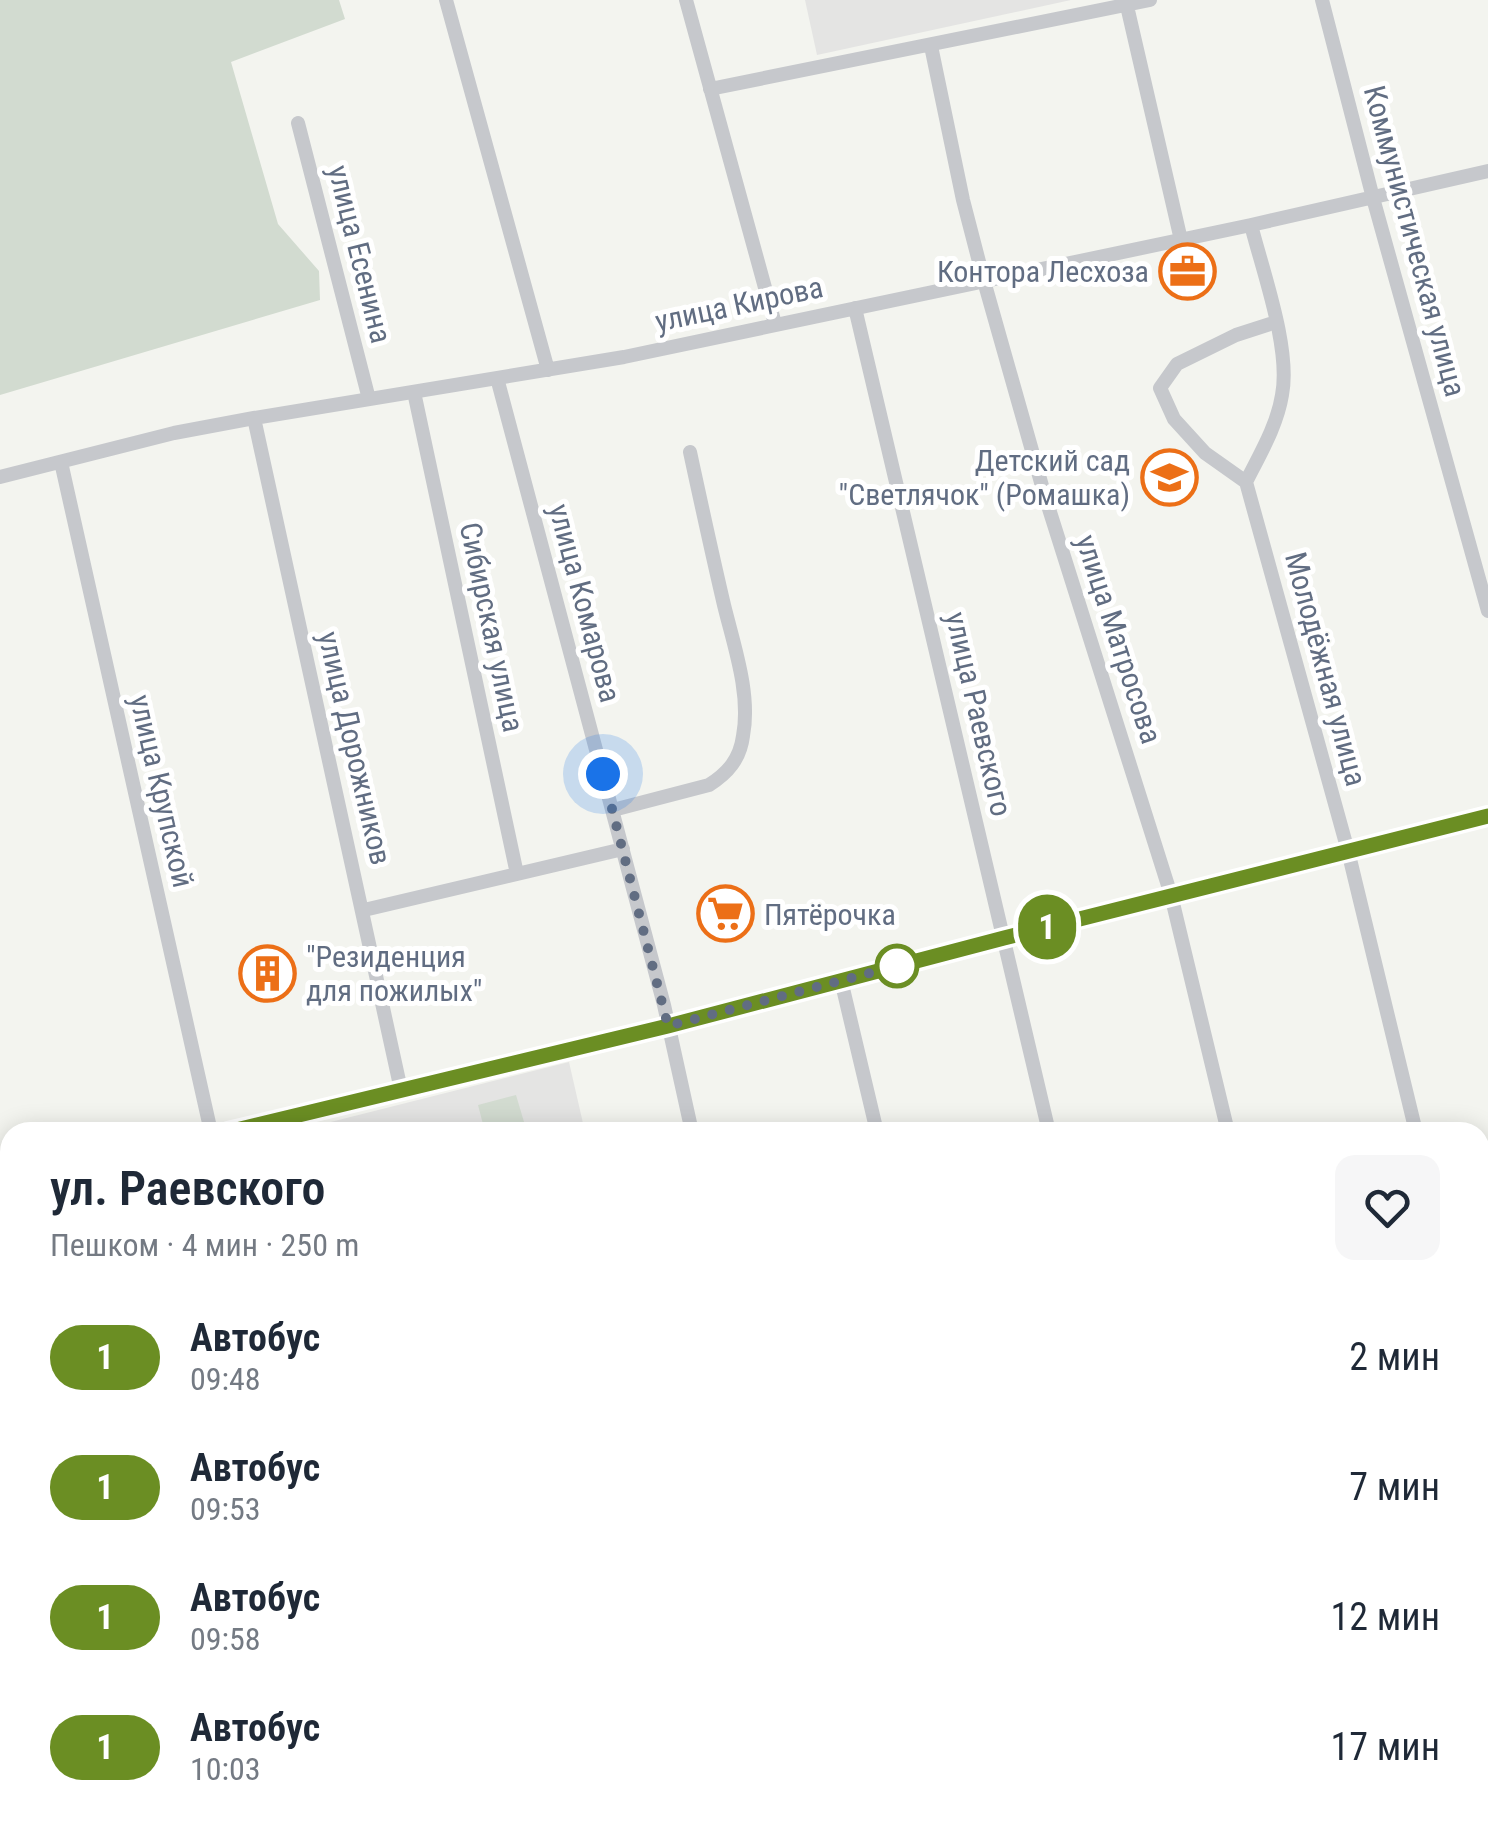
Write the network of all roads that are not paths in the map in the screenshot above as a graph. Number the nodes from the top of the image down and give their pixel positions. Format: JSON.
{"nodes":[{"id":1,"x":446,"y":0,"type":"edge"},
{"id":2,"x":686,"y":0,"type":"edge"},
{"id":3,"x":1150,"y":0,"type":"edge"},
{"id":4,"x":1322,"y":0,"type":"edge"},
{"id":5,"x":1126,"y":6,"type":"junction"},
{"id":6,"x":931,"y":46,"type":"junction"},
{"id":7,"x":710,"y":89,"type":"junction"},
{"id":8,"x":298,"y":123,"type":"dead end"},
{"id":9,"x":1488,"y":171,"type":"edge"},
{"id":10,"x":1373,"y":198,"type":"junction"},
{"id":11,"x":1251,"y":225,"type":"junction"},
{"id":12,"x":1181,"y":240,"type":"junction"},
{"id":13,"x":984,"y":281,"type":"junction"},
{"id":14,"x":855,"y":308,"type":"junction"},
{"id":15,"x":1276,"y":322,"type":"junction"},
{"id":16,"x":775,"y":324,"type":"junction"},
{"id":17,"x":548,"y":370,"type":"junction"},
{"id":18,"x":497,"y":378,"type":"junction"},
{"id":19,"x":414,"y":392,"type":"junction"},
{"id":20,"x":368,"y":400,"type":"junction"},
{"id":21,"x":254,"y":418,"type":"junction"},
{"id":22,"x":690,"y":452,"type":"dead end"},
{"id":23,"x":61,"y":462,"type":"junction"},
{"id":24,"x":0,"y":478,"type":"edge"},
{"id":25,"x":1246,"y":482,"type":"junction"},
{"id":26,"x":1488,"y":611,"type":"edge"},
{"id":27,"x":612,"y":810,"type":"junction"},
{"id":28,"x":1488,"y":816,"type":"edge"},
{"id":29,"x":622,"y":849,"type":"junction"},
{"id":30,"x":1348,"y":851,"type":"junction"},
{"id":31,"x":517,"y":874,"type":"junction"},
{"id":32,"x":1171,"y":895,"type":"junction"},
{"id":33,"x":364,"y":910,"type":"junction"},
{"id":34,"x":1004,"y":938,"type":"junction"},
{"id":35,"x":841,"y":980,"type":"junction"},
{"id":36,"x":668,"y":1026,"type":"junction"},
{"id":37,"x":402,"y":1090,"type":"junction"},
{"id":38,"x":208,"y":1122,"type":"edge"},
{"id":39,"x":269,"y":1122,"type":"edge"},
{"id":40,"x":690,"y":1122,"type":"edge"},
{"id":41,"x":874,"y":1122,"type":"edge"},
{"id":42,"x":1048,"y":1122,"type":"edge"},
{"id":43,"x":1226,"y":1122,"type":"edge"},
{"id":44,"x":1414,"y":1122,"type":"edge"}],
"edges":[{"from":1,"to":17,"type":"street"},
{"from":2,"to":7,"type":"street"},
{"from":3,"to":5,"type":"street"},
{"from":4,"to":10,"type":"street","name":"Коммунистическая улица"},
{"from":5,"to":6,"type":"street"},
{"from":5,"to":12,"type":"street"},
{"from":6,"to":7,"type":"street"},
{"from":6,"to":13,"type":"street","name":"улица Матросова"},
{"from":7,"to":16,"type":"street"},
{"from":8,"to":20,"type":"street","name":"улица Есенина"},
{"from":9,"to":10,"type":"street","name":"улица Кирова"},
{"from":10,"to":11,"type":"street","name":"улица Кирова"},
{"from":10,"to":26,"type":"street","name":"Коммунистическая улица"},
{"from":11,"to":12,"type":"street","name":"улица Кирова"},
{"from":11,"to":15,"type":"street"},
{"from":12,"to":13,"type":"street","name":"улица Кирова"},
{"from":13,"to":14,"type":"street","name":"улица Кирова"},
{"from":13,"to":32,"type":"street","name":"улица Матросова"},
{"from":14,"to":16,"type":"street","name":"улица Кирова"},
{"from":14,"to":34,"type":"street","name":"улица Раевского"},
{"from":15,"to":25,"type":"street"},
{"from":15,"to":25,"type":"street"},
{"from":16,"to":17,"type":"street","name":"улица Кирова"},
{"from":17,"to":18,"type":"street","name":"улица Кирова"},
{"from":18,"to":19,"type":"street","name":"улица Кирова"},
{"from":18,"to":27,"type":"street","name":"улица Комарова"},
{"from":19,"to":20,"type":"street","name":"улица Кирова"},
{"from":19,"to":31,"type":"street","name":"Сибирская улица"},
{"from":20,"to":21,"type":"street","name":"улица Кирова"},
{"from":21,"to":23,"type":"street","name":"улица Кирова"},
{"from":21,"to":33,"type":"street","name":"улица Дорожников"},
{"from":22,"to":27,"type":"street"},
{"from":23,"to":24,"type":"street","name":"улица Кирова"},
{"from":23,"to":38,"type":"street","name":"улица Крупской"},
{"from":25,"to":30,"type":"street","name":"Молодёжная улица"},
{"from":27,"to":29,"type":"street","name":"улица Комарова"},
{"from":28,"to":30,"type":"main road"},
{"from":29,"to":31,"type":"street"},
{"from":29,"to":36,"type":"street","name":"улица Комарова"},
{"from":30,"to":32,"type":"main road"},
{"from":30,"to":44,"type":"street","name":"Молодёжная улица"},
{"from":31,"to":33,"type":"street"},
{"from":32,"to":34,"type":"main road"},
{"from":32,"to":43,"type":"street","name":"улица Матросова"},
{"from":33,"to":37,"type":"street","name":"улица Дорожников"},
{"from":34,"to":35,"type":"main road"},
{"from":34,"to":42,"type":"street","name":"улица Раевского"},
{"from":35,"to":36,"type":"main road"},
{"from":35,"to":41,"type":"street"},
{"from":36,"to":37,"type":"main road"},
{"from":36,"to":40,"type":"street","name":"улица Комарова"},
{"from":37,"to":39,"type":"main road"}]}
